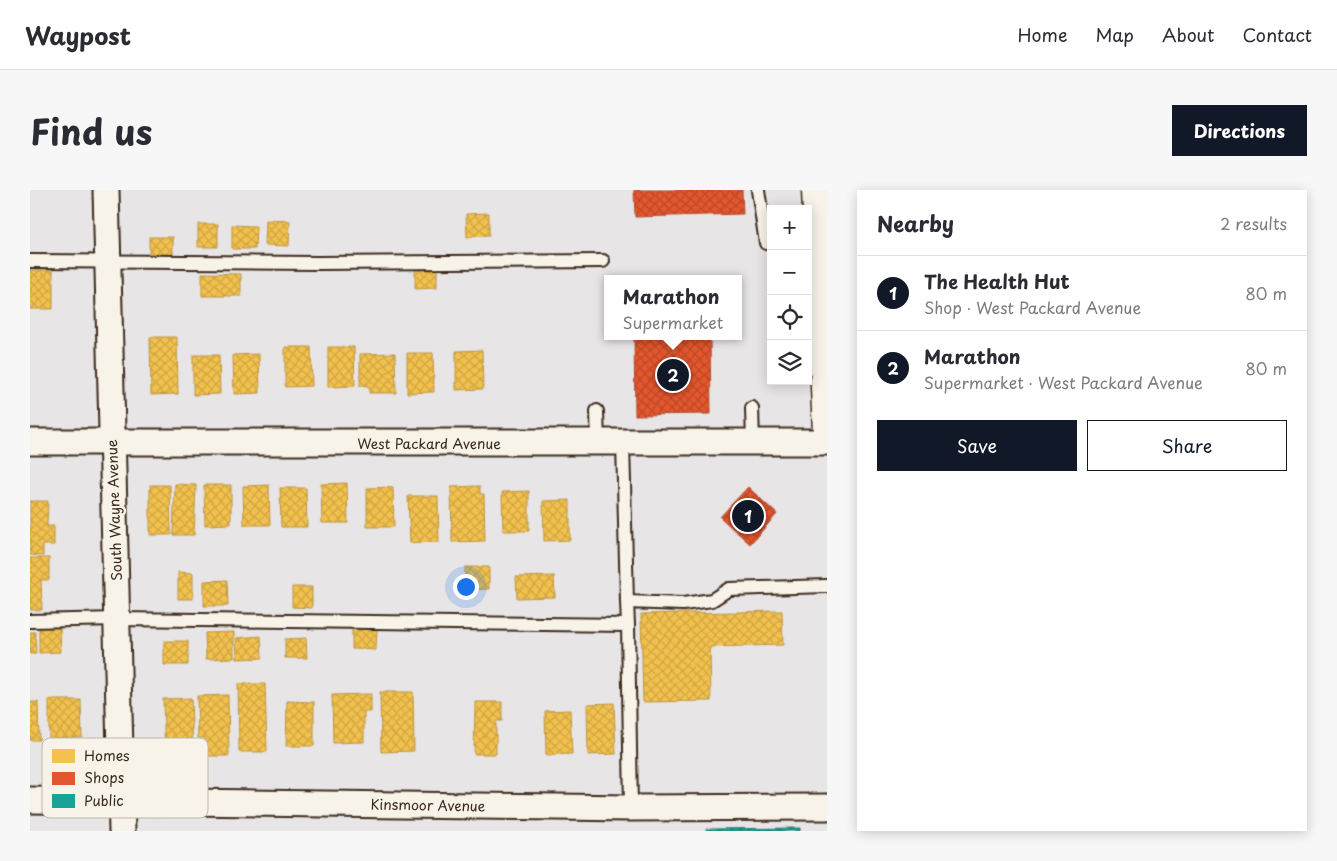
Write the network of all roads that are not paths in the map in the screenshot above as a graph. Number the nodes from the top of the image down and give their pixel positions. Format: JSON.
{"nodes":[{"id":1,"x":106,"y":190,"type":"edge"},
{"id":2,"x":758,"y":190,"type":"edge"},
{"id":3,"x":816,"y":190,"type":"edge"},
{"id":4,"x":814,"y":243,"type":"edge"},
{"id":5,"x":767,"y":244,"type":"edge"},
{"id":6,"x":603,"y":260,"type":"dead end"},
{"id":7,"x":30,"y":261,"type":"edge"},
{"id":8,"x":108,"y":261,"type":"junction"},
{"id":9,"x":752,"y":408,"type":"dead end"},
{"id":10,"x":597,"y":411,"type":"dead end"},
{"id":11,"x":827,"y":432,"type":"edge"},
{"id":12,"x":30,"y":442,"type":"edge"},
{"id":13,"x":112,"y":442,"type":"junction"},
{"id":14,"x":753,"y":442,"type":"junction"},
{"id":15,"x":827,"y":442,"type":"edge"},
{"id":16,"x":598,"y":443,"type":"junction"},
{"id":17,"x":623,"y":443,"type":"junction"},
{"id":18,"x":827,"y":586,"type":"edge"},
{"id":19,"x":627,"y":602,"type":"junction"},
{"id":20,"x":117,"y":619,"type":"junction"},
{"id":21,"x":30,"y":620,"type":"edge"},
{"id":22,"x":628,"y":625,"type":"junction"},
{"id":23,"x":120,"y":738,"type":"edge"},
{"id":24,"x":208,"y":802,"type":"edge"},
{"id":25,"x":827,"y":807,"type":"edge"},
{"id":26,"x":631,"y":808,"type":"junction"},
{"id":27,"x":122,"y":818,"type":"edge"},
{"id":28,"x":122,"y":831,"type":"edge"}],
"edges":[{"from":1,"to":8,"type":"street","name":"South Wayne Avenue"},
{"from":2,"to":5,"type":"lane"},
{"from":3,"to":4,"type":"main road"},
{"from":4,"to":11,"type":"main road"},
{"from":6,"to":8,"type":"lane"},
{"from":7,"to":8,"type":"lane"},
{"from":8,"to":13,"type":"street","name":"South Wayne Avenue"},
{"from":9,"to":14,"type":"lane"},
{"from":10,"to":16,"type":"lane"},
{"from":12,"to":13,"type":"street","name":"West Packard Avenue"},
{"from":13,"to":16,"type":"street","name":"West Packard Avenue"},
{"from":13,"to":20,"type":"street","name":"South Wayne Avenue"},
{"from":14,"to":15,"type":"street","name":"West Packard Avenue"},
{"from":14,"to":17,"type":"street","name":"West Packard Avenue"},
{"from":16,"to":17,"type":"street","name":"West Packard Avenue"},
{"from":17,"to":19,"type":"lane"},
{"from":18,"to":19,"type":"lane"},
{"from":19,"to":22,"type":"lane"},
{"from":20,"to":21,"type":"lane"},
{"from":20,"to":22,"type":"lane"},
{"from":20,"to":23,"type":"street","name":"South Wayne Avenue"},
{"from":22,"to":26,"type":"lane"},
{"from":24,"to":26,"type":"street","name":"Kinsmoor Avenue"},
{"from":25,"to":26,"type":"street","name":"Kinsmoor Avenue"},
{"from":27,"to":28,"type":"street","name":"South Wayne Avenue"}]}
